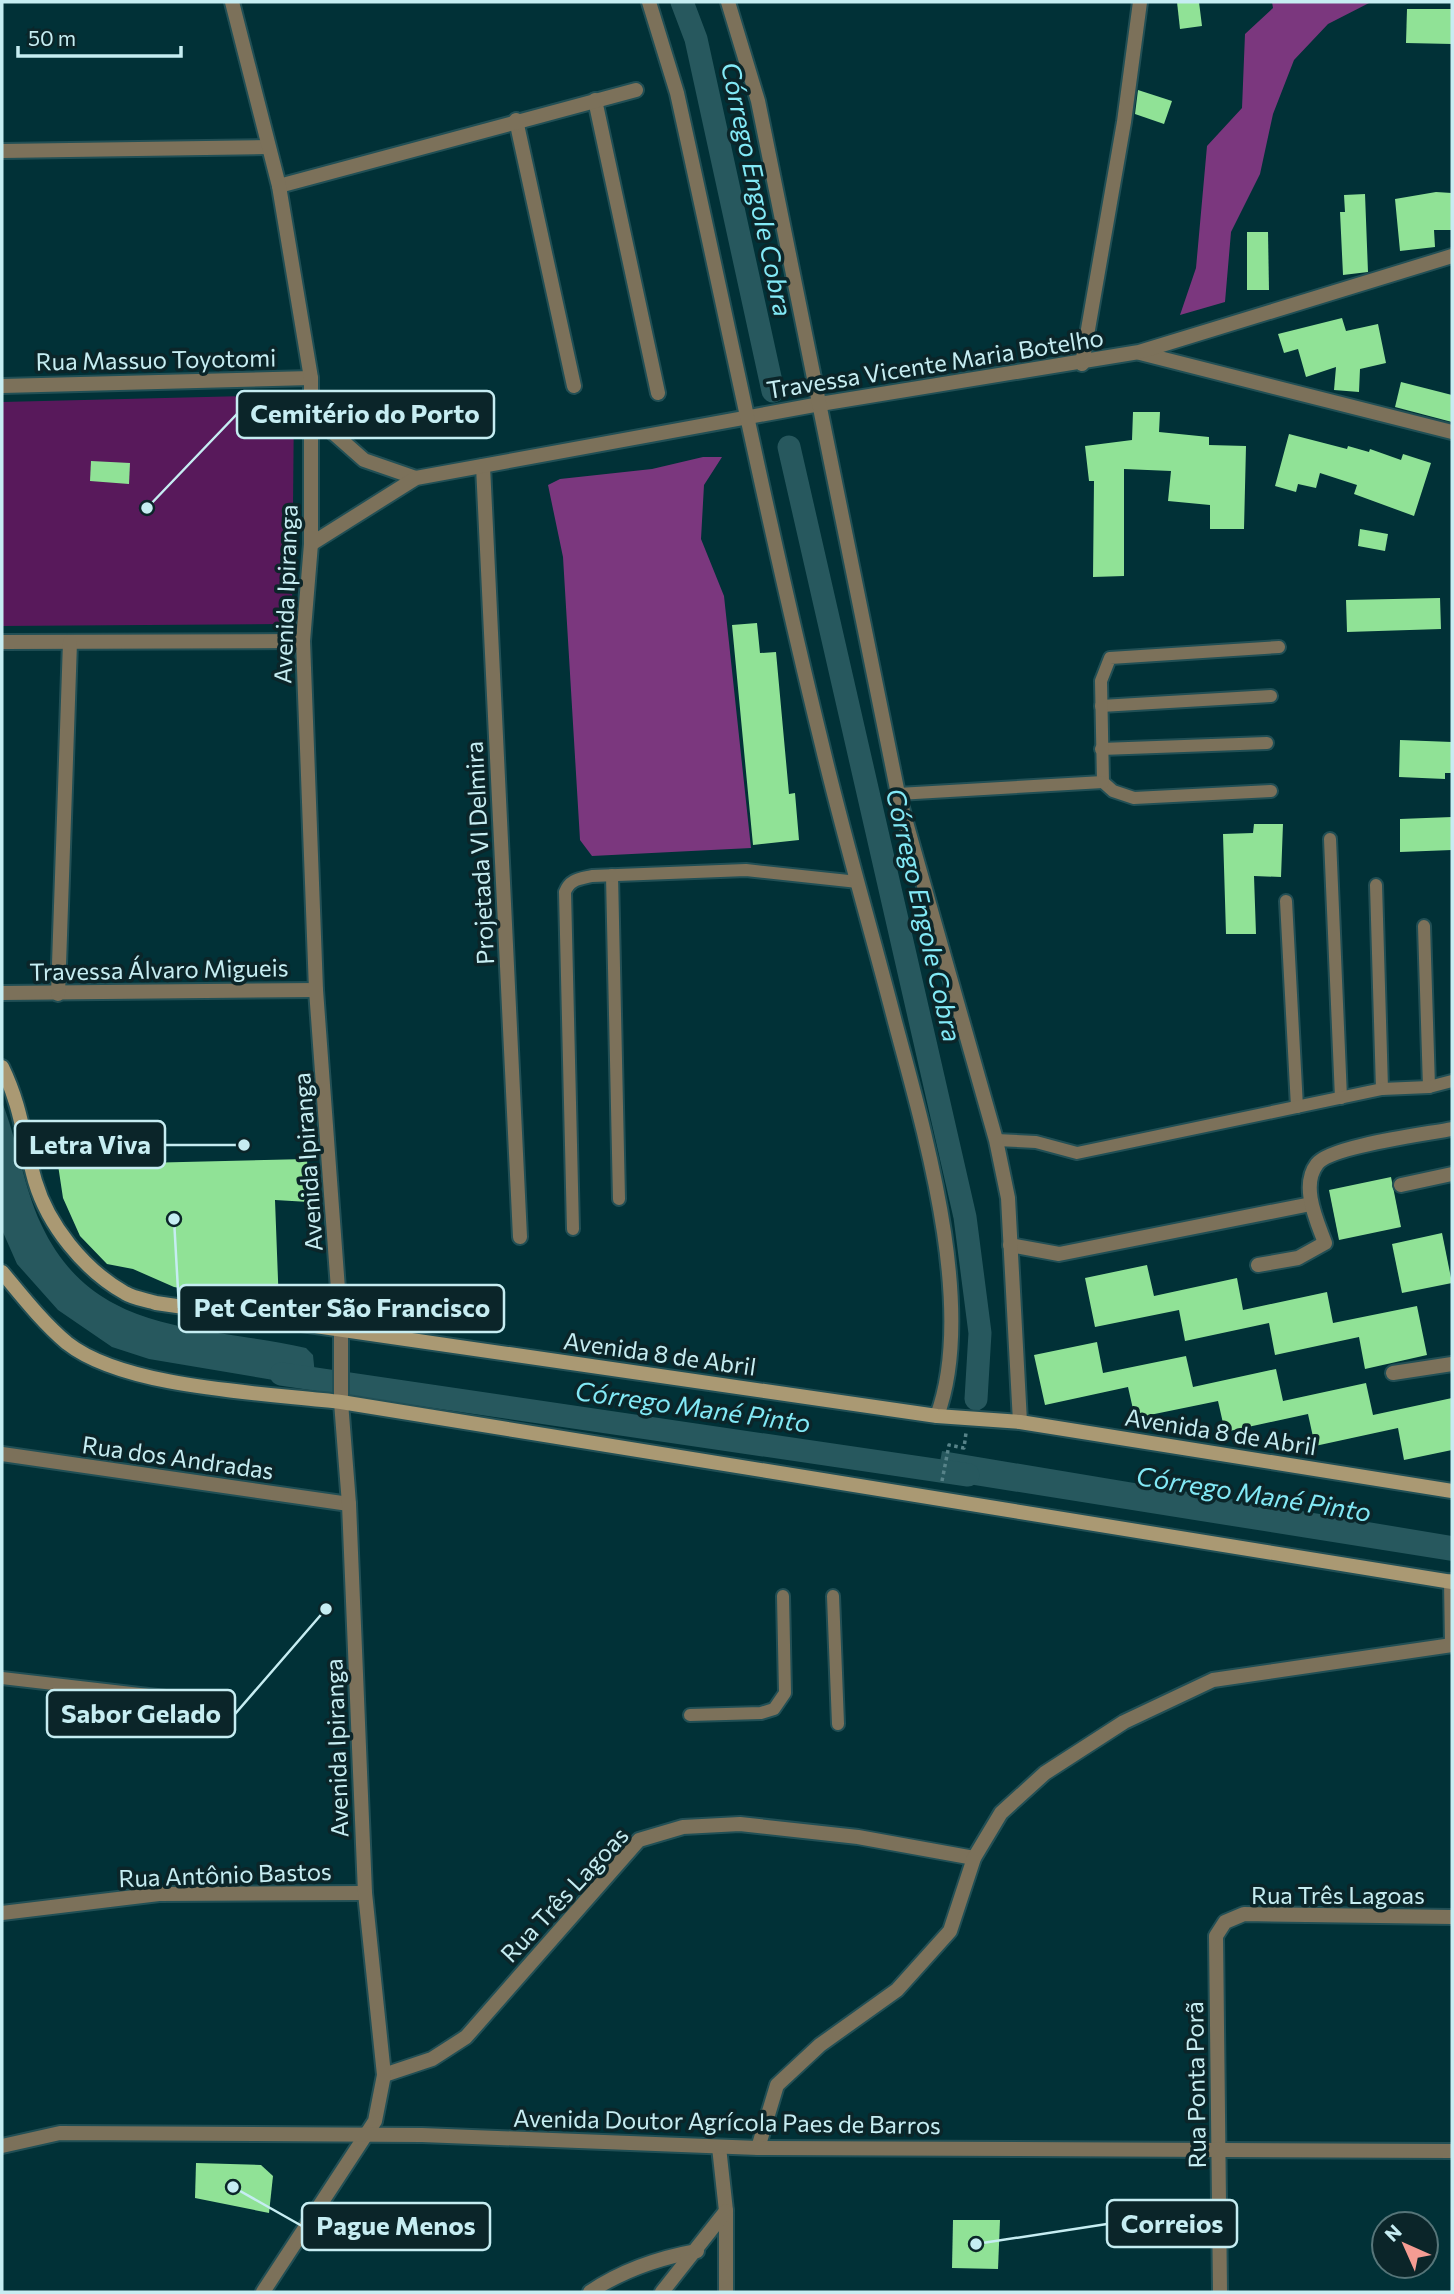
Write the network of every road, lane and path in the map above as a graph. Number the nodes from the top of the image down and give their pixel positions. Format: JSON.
{"nodes":[{"id":1,"x":232,"y":2,"type":"edge"},
{"id":2,"x":649,"y":2,"type":"edge"},
{"id":3,"x":728,"y":2,"type":"edge"},
{"id":4,"x":1140,"y":2,"type":"edge"},
{"id":5,"x":636,"y":90,"type":"dead end"},
{"id":6,"x":595,"y":100,"type":"junction"},
{"id":7,"x":516,"y":120,"type":"junction"},
{"id":8,"x":268,"y":147,"type":"junction"},
{"id":9,"x":2,"y":151,"type":"edge"},
{"id":10,"x":279,"y":186,"type":"junction"},
{"id":11,"x":1452,"y":256,"type":"edge"},
{"id":12,"x":1139,"y":352,"type":"junction"},
{"id":13,"x":1082,"y":364,"type":"junction"},
{"id":14,"x":311,"y":378,"type":"junction"},
{"id":15,"x":2,"y":386,"type":"edge"},
{"id":16,"x":574,"y":386,"type":"dead end"},
{"id":17,"x":658,"y":393,"type":"dead end"},
{"id":18,"x":820,"y":404,"type":"junction"},
{"id":19,"x":312,"y":414,"type":"junction"},
{"id":20,"x":749,"y":417,"type":"junction"},
{"id":21,"x":1452,"y":432,"type":"edge"},
{"id":22,"x":483,"y":466,"type":"junction"},
{"id":23,"x":416,"y":478,"type":"junction"},
{"id":24,"x":311,"y":544,"type":"junction"},
{"id":25,"x":303,"y":641,"type":"junction"},
{"id":26,"x":2,"y":642,"type":"edge"},
{"id":27,"x":70,"y":642,"type":"junction"},
{"id":28,"x":1279,"y":647,"type":"dead end"},
{"id":29,"x":1270,"y":696,"type":"dead end"},
{"id":30,"x":1101,"y":706,"type":"junction"},
{"id":31,"x":1267,"y":743,"type":"dead end"},
{"id":32,"x":1101,"y":749,"type":"junction"},
{"id":33,"x":1103,"y":782,"type":"junction"},
{"id":34,"x":1270,"y":791,"type":"dead end"},
{"id":35,"x":898,"y":794,"type":"junction"},
{"id":36,"x":1330,"y":839,"type":"dead end"},
{"id":37,"x":612,"y":875,"type":"junction"},
{"id":38,"x":858,"y":882,"type":"junction"},
{"id":39,"x":1376,"y":885,"type":"dead end"},
{"id":40,"x":1286,"y":901,"type":"dead end"},
{"id":41,"x":1424,"y":926,"type":"dead end"},
{"id":42,"x":316,"y":990,"type":"junction"},
{"id":43,"x":2,"y":993,"type":"edge"},
{"id":44,"x":58,"y":993,"type":"junction"},
{"id":45,"x":2,"y":1067,"type":"edge"},
{"id":46,"x":1452,"y":1081,"type":"edge"},
{"id":47,"x":1429,"y":1087,"type":"junction"},
{"id":48,"x":1382,"y":1088,"type":"junction"},
{"id":49,"x":1341,"y":1098,"type":"junction"},
{"id":50,"x":1297,"y":1107,"type":"junction"},
{"id":51,"x":1452,"y":1129,"type":"edge"},
{"id":52,"x":996,"y":1140,"type":"junction"},
{"id":53,"x":1452,"y":1174,"type":"edge"},
{"id":54,"x":1401,"y":1185,"type":"dead end"},
{"id":55,"x":619,"y":1199,"type":"dead end"},
{"id":56,"x":1311,"y":1203,"type":"junction"},
{"id":57,"x":573,"y":1229,"type":"dead end"},
{"id":58,"x":520,"y":1237,"type":"dead end"},
{"id":59,"x":1010,"y":1245,"type":"junction"},
{"id":60,"x":1258,"y":1265,"type":"dead end"},
{"id":61,"x":2,"y":1272,"type":"edge"},
{"id":62,"x":341,"y":1334,"type":"junction"},
{"id":63,"x":1452,"y":1364,"type":"edge"},
{"id":64,"x":1393,"y":1373,"type":"dead end"},
{"id":65,"x":341,"y":1400,"type":"junction"},
{"id":66,"x":937,"y":1416,"type":"junction"},
{"id":67,"x":1020,"y":1422,"type":"junction"},
{"id":68,"x":949,"y":1445,"type":"dead end"},
{"id":69,"x":2,"y":1454,"type":"edge"},
{"id":70,"x":942,"y":1482,"type":"dead end"},
{"id":71,"x":1452,"y":1491,"type":"edge"},
{"id":72,"x":349,"y":1504,"type":"junction"},
{"id":73,"x":1452,"y":1582,"type":"edge"},
{"id":74,"x":783,"y":1596,"type":"dead end"},
{"id":75,"x":833,"y":1596,"type":"dead end"},
{"id":76,"x":1452,"y":1645,"type":"edge"},
{"id":77,"x":2,"y":1678,"type":"edge"},
{"id":78,"x":183,"y":1699,"type":"dead end"},
{"id":79,"x":690,"y":1715,"type":"dead end"},
{"id":80,"x":838,"y":1724,"type":"dead end"},
{"id":81,"x":974,"y":1858,"type":"junction"},
{"id":82,"x":365,"y":1893,"type":"junction"},
{"id":83,"x":2,"y":1913,"type":"edge"},
{"id":84,"x":1452,"y":1917,"type":"edge"},
{"id":85,"x":1225,"y":1922,"type":"joint"},
{"id":86,"x":384,"y":2074,"type":"junction"},
{"id":87,"x":366,"y":2134,"type":"junction"},
{"id":88,"x":2,"y":2146,"type":"edge"},
{"id":89,"x":719,"y":2147,"type":"junction"},
{"id":90,"x":758,"y":2148,"type":"junction"},
{"id":91,"x":1219,"y":2148,"type":"junction"},
{"id":92,"x":1452,"y":2151,"type":"edge"},
{"id":93,"x":726,"y":2211,"type":"junction"},
{"id":94,"x":697,"y":2251,"type":"junction"},
{"id":95,"x":263,"y":2292,"type":"edge"},
{"id":96,"x":590,"y":2292,"type":"edge"},
{"id":97,"x":662,"y":2292,"type":"edge"},
{"id":98,"x":726,"y":2292,"type":"edge"},
{"id":99,"x":1220,"y":2292,"type":"edge"}],
"edges":[{"from":1,"to":8,"type":"street","name":"Avenida Ipiranga"},
{"from":2,"to":20,"type":"street"},
{"from":3,"to":18,"type":"street"},
{"from":4,"to":13,"type":"street"},
{"from":5,"to":6,"type":"street"},
{"from":6,"to":7,"type":"street"},
{"from":6,"to":17,"type":"street"},
{"from":7,"to":10,"type":"street"},
{"from":7,"to":16,"type":"street"},
{"from":8,"to":9,"type":"street"},
{"from":8,"to":10,"type":"street","name":"Avenida Ipiranga"},
{"from":10,"to":14,"type":"street","name":"Avenida Ipiranga"},
{"from":11,"to":12,"type":"street","name":"Travessa Vicente Maria Botelho"},
{"from":12,"to":13,"type":"street","name":"Travessa Vicente Maria Botelho"},
{"from":12,"to":21,"type":"street"},
{"from":13,"to":18,"type":"street","name":"Travessa Vicente Maria Botelho"},
{"from":14,"to":15,"type":"street","name":"Rua Massuo Toyotomi"},
{"from":14,"to":19,"type":"street","name":"Avenida Ipiranga"},
{"from":18,"to":20,"type":"street","name":"Travessa Vicente Maria Botelho"},
{"from":18,"to":35,"type":"street"},
{"from":19,"to":23,"type":"street","name":"Travessa Vicente Maria Botelho"},
{"from":19,"to":24,"type":"street","name":"Avenida Ipiranga"},
{"from":20,"to":22,"type":"street","name":"Travessa Vicente Maria Botelho"},
{"from":20,"to":38,"type":"street"},
{"from":22,"to":23,"type":"street","name":"Travessa Vicente Maria Botelho"},
{"from":22,"to":58,"type":"street","name":"Projetada VI Delmira"},
{"from":23,"to":24,"type":"street","name":"Travessa Vicente Maria Botelho"},
{"from":24,"to":25,"type":"street","name":"Avenida Ipiranga"},
{"from":25,"to":27,"type":"street"},
{"from":25,"to":42,"type":"street","name":"Avenida Ipiranga"},
{"from":26,"to":27,"type":"street"},
{"from":27,"to":44,"type":"street"},
{"from":28,"to":30,"type":"lane"},
{"from":29,"to":30,"type":"lane"},
{"from":30,"to":32,"type":"lane"},
{"from":31,"to":32,"type":"lane"},
{"from":32,"to":33,"type":"lane"},
{"from":33,"to":34,"type":"lane"},
{"from":33,"to":35,"type":"lane"},
{"from":35,"to":52,"type":"street"},
{"from":36,"to":49,"type":"lane"},
{"from":37,"to":38,"type":"lane"},
{"from":37,"to":55,"type":"lane"},
{"from":37,"to":57,"type":"lane"},
{"from":38,"to":66,"type":"street"},
{"from":39,"to":48,"type":"lane"},
{"from":40,"to":50,"type":"lane"},
{"from":41,"to":47,"type":"lane"},
{"from":42,"to":44,"type":"street","name":"Travessa Álvaro Migueis"},
{"from":42,"to":62,"type":"street","name":"Avenida Ipiranga"},
{"from":43,"to":44,"type":"street","name":"Travessa Álvaro Migueis"},
{"from":45,"to":62,"type":"main road","name":"Avenida 8 de Abril"},
{"from":46,"to":47,"type":"lane"},
{"from":47,"to":48,"type":"lane"},
{"from":48,"to":49,"type":"lane"},
{"from":49,"to":50,"type":"lane"},
{"from":50,"to":52,"type":"lane"},
{"from":51,"to":56,"type":"street"},
{"from":52,"to":59,"type":"street"},
{"from":53,"to":54,"type":"street"},
{"from":56,"to":59,"type":"street"},
{"from":56,"to":60,"type":"street"},
{"from":59,"to":67,"type":"street"},
{"from":61,"to":65,"type":"main road"},
{"from":62,"to":65,"type":"street","name":"Avenida Ipiranga"},
{"from":62,"to":66,"type":"main road","name":"Avenida 8 de Abril"},
{"from":63,"to":64,"type":"street"},
{"from":65,"to":72,"type":"street","name":"Avenida Ipiranga"},
{"from":65,"to":73,"type":"main road"},
{"from":66,"to":67,"type":"main road","name":"Avenida 8 de Abril"},
{"from":67,"to":71,"type":"main road","name":"Avenida 8 de Abril"},
{"from":68,"to":70,"type":"path"},
{"from":69,"to":72,"type":"street","name":"Rua dos Andradas"},
{"from":72,"to":82,"type":"street","name":"Avenida Ipiranga"},
{"from":73,"to":76,"type":"street"},
{"from":74,"to":79,"type":"lane"},
{"from":75,"to":80,"type":"lane"},
{"from":76,"to":81,"type":"street"},
{"from":77,"to":78,"type":"lane"},
{"from":81,"to":86,"type":"street","name":"Rua Três Lagoas"},
{"from":81,"to":90,"type":"street"},
{"from":82,"to":83,"type":"street","name":"Rua Antônio Bastos"},
{"from":82,"to":86,"type":"street","name":"Avenida Ipiranga"},
{"from":84,"to":85,"type":"street","name":"Rua Três Lagoas"},
{"from":85,"to":91,"type":"street","name":"Rua Ponta Porã"},
{"from":86,"to":87,"type":"street","name":"Avenida Ipiranga"},
{"from":87,"to":88,"type":"street","name":"Avenida Doutor Agrícola Paes de Barros"},
{"from":87,"to":89,"type":"street","name":"Avenida Doutor Agrícola Paes de Barros"},
{"from":87,"to":95,"type":"street","name":"Avenida Ipiranga"},
{"from":89,"to":90,"type":"street","name":"Avenida Doutor Agrícola Paes de Barros"},
{"from":89,"to":93,"type":"street"},
{"from":90,"to":91,"type":"street","name":"Avenida Doutor Agrícola Paes de Barros"},
{"from":91,"to":92,"type":"street","name":"Avenida Doutor Agrícola Paes de Barros"},
{"from":91,"to":99,"type":"street","name":"Rua Ponta Porã"},
{"from":93,"to":94,"type":"street"},
{"from":93,"to":98,"type":"street"},
{"from":94,"to":96,"type":"street"},
{"from":94,"to":97,"type":"street"}]}
